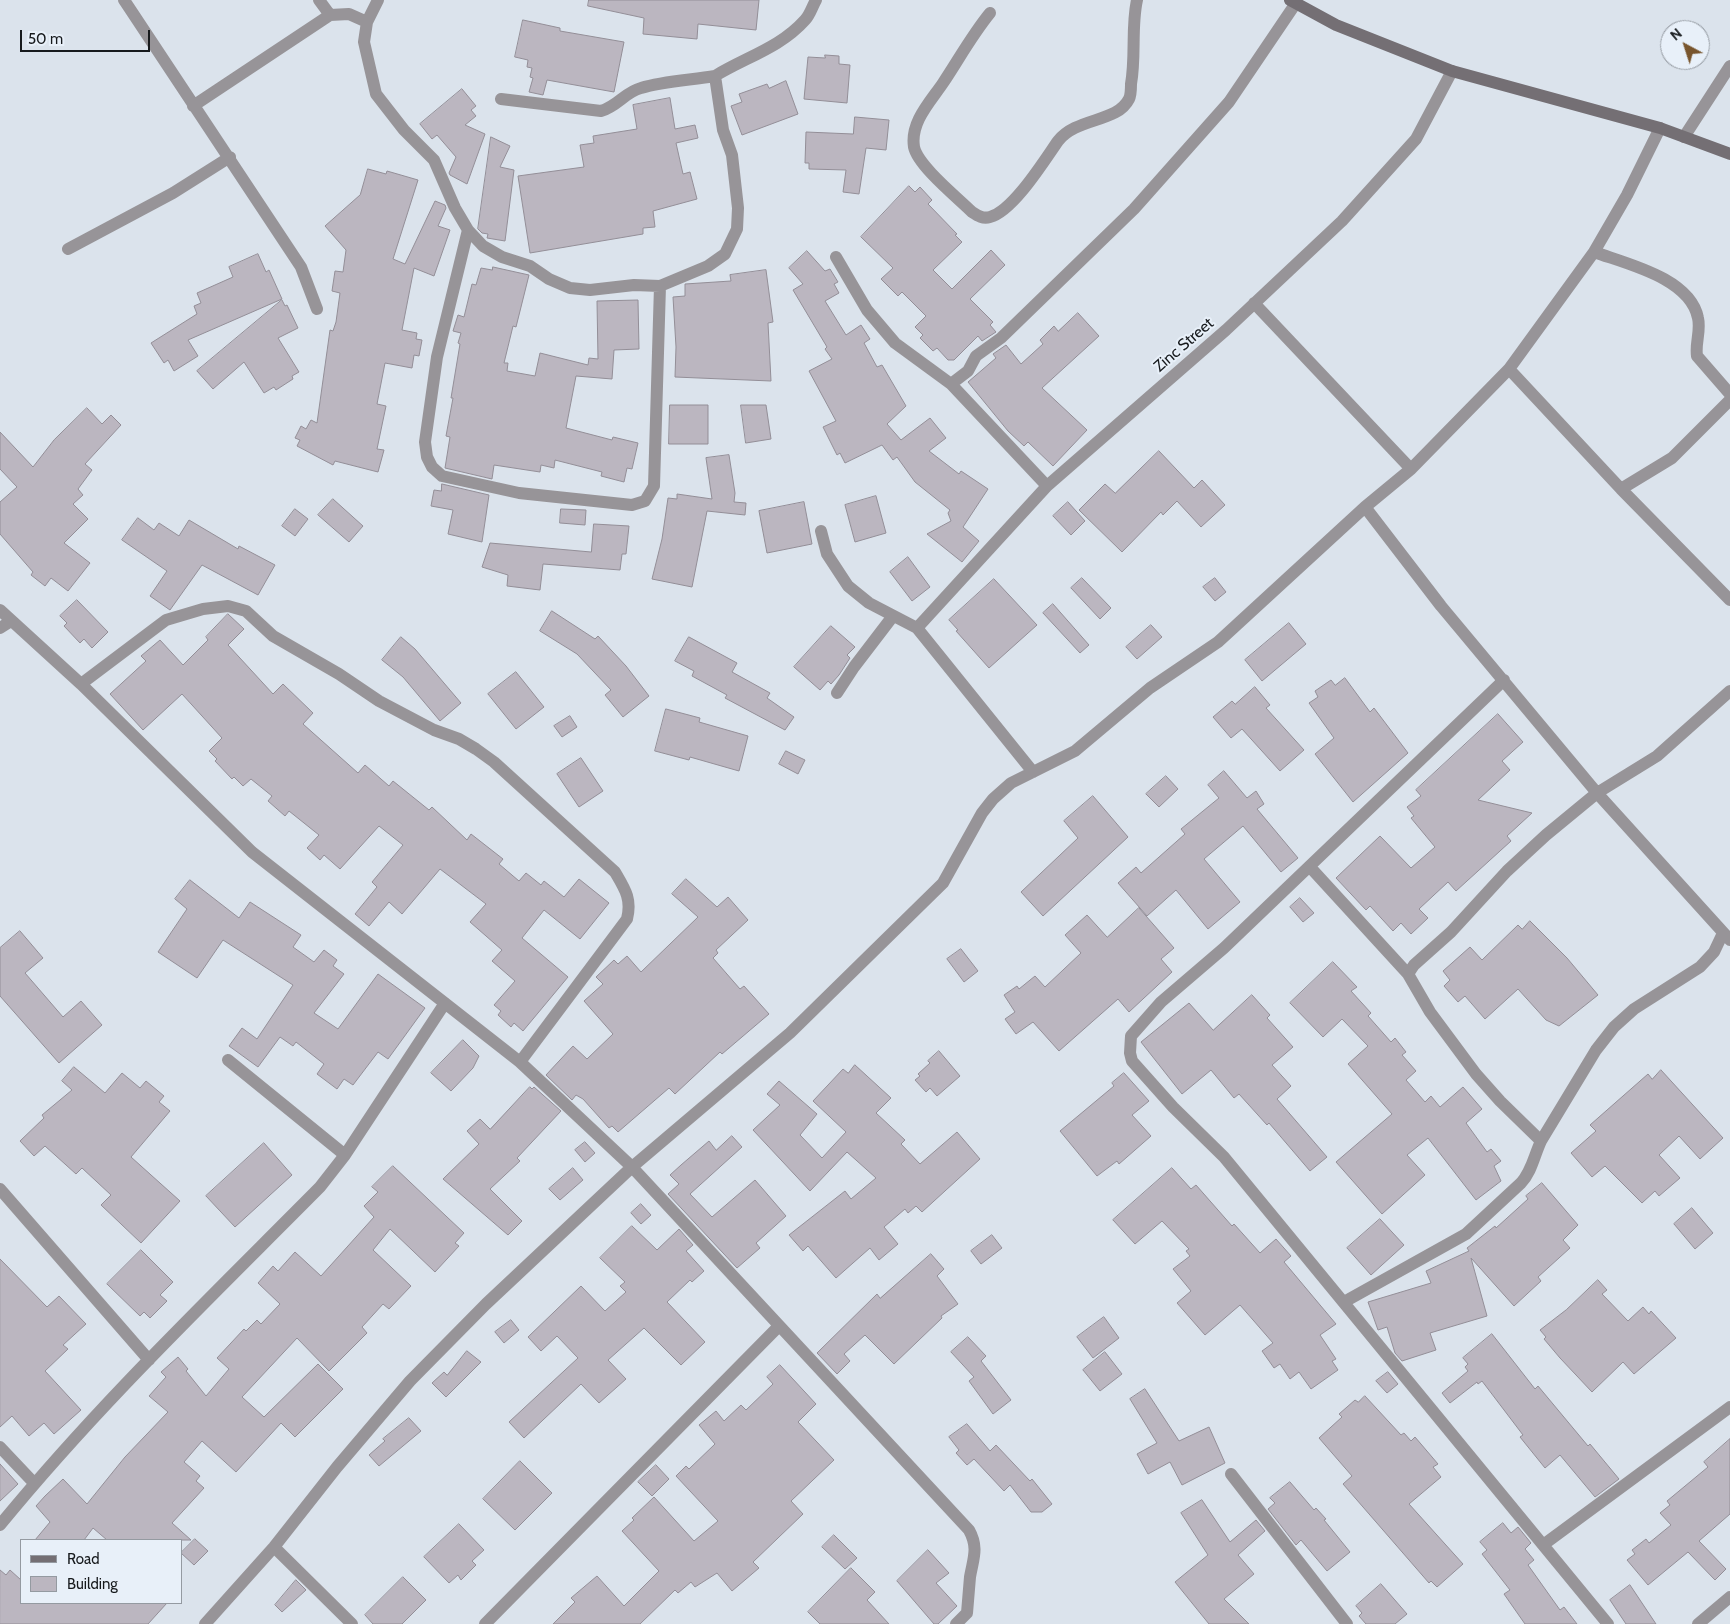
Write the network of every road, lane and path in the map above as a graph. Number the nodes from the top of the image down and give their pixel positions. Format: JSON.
{"nodes":[{"id":1,"x":124,"y":0,"type":"edge"},
{"id":2,"x":319,"y":0,"type":"edge"},
{"id":3,"x":378,"y":0,"type":"edge"},
{"id":4,"x":816,"y":0,"type":"edge"},
{"id":5,"x":1137,"y":0,"type":"edge"},
{"id":6,"x":1293,"y":1,"type":"edge"},
{"id":7,"x":990,"y":13,"type":"dead end"},
{"id":8,"x":330,"y":15,"type":"junction"},
{"id":9,"x":367,"y":22,"type":"junction"},
{"id":10,"x":1730,"y":66,"type":"edge"},
{"id":11,"x":1452,"y":71,"type":"junction"},
{"id":12,"x":715,"y":76,"type":"junction"},
{"id":13,"x":501,"y":99,"type":"dead end"},
{"id":14,"x":193,"y":106,"type":"junction"},
{"id":15,"x":1660,"y":128,"type":"junction"},
{"id":16,"x":1684,"y":137,"type":"junction"},
{"id":17,"x":1730,"y":154,"type":"edge"},
{"id":18,"x":230,"y":157,"type":"junction"},
{"id":19,"x":468,"y":230,"type":"junction"},
{"id":20,"x":68,"y":249,"type":"dead end"},
{"id":21,"x":1594,"y":252,"type":"junction"},
{"id":22,"x":836,"y":257,"type":"dead end"},
{"id":23,"x":660,"y":286,"type":"junction"},
{"id":24,"x":1254,"y":303,"type":"junction"},
{"id":25,"x":318,"y":309,"type":"dead end"},
{"id":26,"x":1509,"y":369,"type":"junction"},
{"id":27,"x":951,"y":384,"type":"junction"},
{"id":28,"x":1730,"y":394,"type":"edge"},
{"id":29,"x":1730,"y":400,"type":"edge"},
{"id":30,"x":1411,"y":469,"type":"junction"},
{"id":31,"x":1047,"y":486,"type":"junction"},
{"id":32,"x":1621,"y":489,"type":"junction"},
{"id":33,"x":1365,"y":507,"type":"junction"},
{"id":34,"x":821,"y":531,"type":"dead end"},
{"id":35,"x":1730,"y":600,"type":"edge"},
{"id":36,"x":0,"y":610,"type":"edge"},
{"id":37,"x":893,"y":616,"type":"junction"},
{"id":38,"x":11,"y":621,"type":"junction"},
{"id":39,"x":0,"y":628,"type":"edge"},
{"id":40,"x":916,"y":628,"type":"junction"},
{"id":41,"x":1504,"y":680,"type":"junction"},
{"id":42,"x":81,"y":684,"type":"junction"},
{"id":43,"x":1730,"y":691,"type":"edge"},
{"id":44,"x":837,"y":693,"type":"dead end"},
{"id":45,"x":1032,"y":772,"type":"junction"},
{"id":46,"x":1597,"y":793,"type":"junction"},
{"id":47,"x":1310,"y":867,"type":"junction"},
{"id":48,"x":1727,"y":937,"type":"edge"},
{"id":49,"x":1408,"y":974,"type":"junction"},
{"id":50,"x":445,"y":1003,"type":"junction"},
{"id":51,"x":228,"y":1060,"type":"dead end"},
{"id":52,"x":520,"y":1062,"type":"junction"},
{"id":53,"x":1541,"y":1141,"type":"junction"},
{"id":54,"x":345,"y":1155,"type":"junction"},
{"id":55,"x":632,"y":1167,"type":"junction"},
{"id":56,"x":0,"y":1189,"type":"edge"},
{"id":57,"x":1344,"y":1302,"type":"junction"},
{"id":58,"x":780,"y":1326,"type":"junction"},
{"id":59,"x":148,"y":1360,"type":"junction"},
{"id":60,"x":1730,"y":1407,"type":"edge"},
{"id":61,"x":0,"y":1447,"type":"edge"},
{"id":62,"x":1231,"y":1474,"type":"dead end"},
{"id":63,"x":34,"y":1483,"type":"junction"},
{"id":64,"x":0,"y":1525,"type":"edge"},
{"id":65,"x":1543,"y":1545,"type":"junction"},
{"id":66,"x":274,"y":1546,"type":"junction"},
{"id":67,"x":1730,"y":1598,"type":"edge"},
{"id":68,"x":206,"y":1624,"type":"edge"},
{"id":69,"x":352,"y":1624,"type":"edge"},
{"id":70,"x":485,"y":1624,"type":"edge"},
{"id":71,"x":956,"y":1624,"type":"edge"},
{"id":72,"x":1347,"y":1624,"type":"edge"},
{"id":73,"x":1608,"y":1624,"type":"edge"},
{"id":74,"x":1698,"y":1624,"type":"edge"}],
"edges":[{"from":1,"to":14,"type":"street"},
{"from":2,"to":8,"type":"street"},
{"from":3,"to":9,"type":"street"},
{"from":4,"to":12,"type":"street"},
{"from":5,"to":7,"type":"street"},
{"from":6,"to":11,"type":"street"},
{"from":6,"to":27,"type":"street"},
{"from":8,"to":9,"type":"street"},
{"from":8,"to":14,"type":"street"},
{"from":9,"to":19,"type":"street"},
{"from":10,"to":16,"type":"street"},
{"from":11,"to":15,"type":"street"},
{"from":11,"to":24,"type":"street","name":"Zinc Street"},
{"from":12,"to":13,"type":"street"},
{"from":12,"to":23,"type":"street"},
{"from":14,"to":18,"type":"street"},
{"from":15,"to":16,"type":"street"},
{"from":15,"to":21,"type":"street"},
{"from":16,"to":17,"type":"street"},
{"from":18,"to":20,"type":"street"},
{"from":18,"to":25,"type":"street"},
{"from":19,"to":23,"type":"street"},
{"from":19,"to":23,"type":"street"},
{"from":21,"to":26,"type":"street"},
{"from":21,"to":28,"type":"street"},
{"from":22,"to":27,"type":"street"},
{"from":24,"to":30,"type":"street"},
{"from":24,"to":31,"type":"street","name":"Zinc Street"},
{"from":26,"to":30,"type":"street"},
{"from":26,"to":32,"type":"street"},
{"from":27,"to":31,"type":"street"},
{"from":29,"to":32,"type":"street"},
{"from":30,"to":33,"type":"street"},
{"from":31,"to":40,"type":"street","name":"Zinc Street"},
{"from":32,"to":35,"type":"street"},
{"from":33,"to":41,"type":"street"},
{"from":33,"to":45,"type":"street"},
{"from":34,"to":37,"type":"street"},
{"from":36,"to":38,"type":"street"},
{"from":37,"to":40,"type":"street"},
{"from":37,"to":44,"type":"street"},
{"from":38,"to":39,"type":"street"},
{"from":38,"to":42,"type":"street"},
{"from":40,"to":45,"type":"street"},
{"from":41,"to":46,"type":"street"},
{"from":41,"to":47,"type":"street"},
{"from":42,"to":50,"type":"street"},
{"from":42,"to":52,"type":"street"},
{"from":43,"to":46,"type":"street"},
{"from":45,"to":55,"type":"street"},
{"from":46,"to":48,"type":"street"},
{"from":46,"to":49,"type":"street"},
{"from":47,"to":49,"type":"street"},
{"from":47,"to":57,"type":"street"},
{"from":48,"to":53,"type":"street"},
{"from":49,"to":53,"type":"street"},
{"from":50,"to":52,"type":"street"},
{"from":50,"to":54,"type":"street"},
{"from":51,"to":54,"type":"street"},
{"from":52,"to":55,"type":"street"},
{"from":53,"to":57,"type":"street"},
{"from":54,"to":59,"type":"street"},
{"from":55,"to":58,"type":"street"},
{"from":55,"to":66,"type":"street"},
{"from":56,"to":59,"type":"street"},
{"from":57,"to":65,"type":"street"},
{"from":58,"to":70,"type":"street"},
{"from":58,"to":71,"type":"street"},
{"from":59,"to":63,"type":"street"},
{"from":60,"to":65,"type":"street"},
{"from":61,"to":63,"type":"street"},
{"from":62,"to":72,"type":"street"},
{"from":63,"to":64,"type":"street"},
{"from":65,"to":73,"type":"street"},
{"from":66,"to":68,"type":"street"},
{"from":66,"to":69,"type":"street"},
{"from":67,"to":74,"type":"street"}]}
